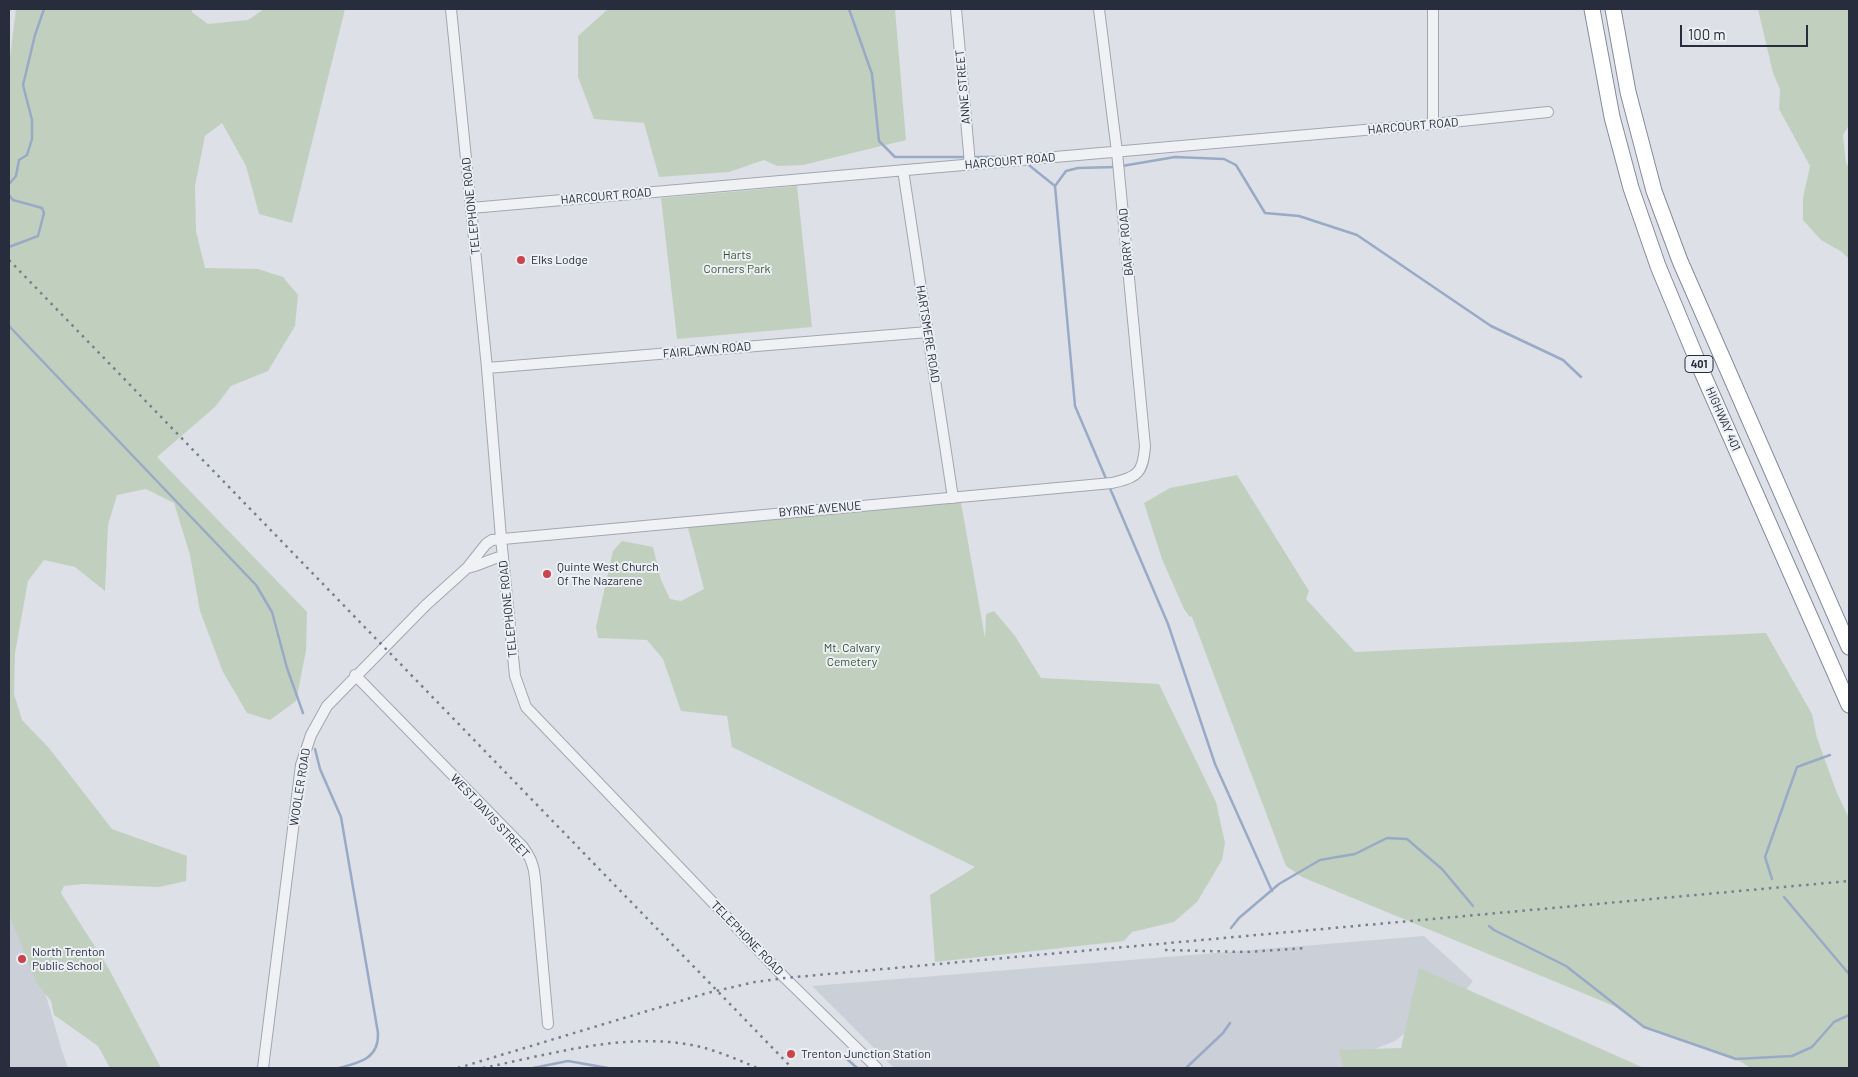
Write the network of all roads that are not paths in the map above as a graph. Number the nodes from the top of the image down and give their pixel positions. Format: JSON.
{"nodes":[{"id":1,"x":451,"y":9,"type":"edge"},
{"id":2,"x":956,"y":9,"type":"edge"},
{"id":3,"x":1100,"y":9,"type":"edge"},
{"id":4,"x":1433,"y":9,"type":"edge"},
{"id":5,"x":1592,"y":9,"type":"edge"},
{"id":6,"x":1613,"y":9,"type":"edge"},
{"id":7,"x":1548,"y":112,"type":"dead end"},
{"id":8,"x":1433,"y":124,"type":"junction"},
{"id":9,"x":1117,"y":152,"type":"junction"},
{"id":10,"x":970,"y":164,"type":"junction"},
{"id":11,"x":903,"y":170,"type":"junction"},
{"id":12,"x":471,"y":208,"type":"junction"},
{"id":13,"x":928,"y":332,"type":"junction"},
{"id":14,"x":487,"y":368,"type":"junction"},
{"id":15,"x":1136,"y":474,"type":"joint"},
{"id":16,"x":953,"y":498,"type":"junction"},
{"id":17,"x":501,"y":538,"type":"junction"},
{"id":18,"x":503,"y":556,"type":"junction"},
{"id":19,"x":467,"y":568,"type":"junction"},
{"id":20,"x":1849,"y":647,"type":"edge"},
{"id":21,"x":355,"y":675,"type":"junction"},
{"id":22,"x":1849,"y":705,"type":"edge"},
{"id":23,"x":548,"y":1024,"type":"dead end"},
{"id":24,"x":263,"y":1068,"type":"edge"},
{"id":25,"x":876,"y":1068,"type":"edge"}],
"edges":[{"from":1,"to":12,"type":"street","name":"TELEPHONE ROAD"},
{"from":2,"to":10,"type":"street","name":"ANNE STREET"},
{"from":3,"to":9,"type":"street","name":"BARRY ROAD"},
{"from":4,"to":8,"type":"street"},
{"from":5,"to":22,"type":"highway","name":"HIGHWAY 401","number":"401"},
{"from":6,"to":20,"type":"highway","name":"HIGHWAY 401","number":"401"},
{"from":7,"to":8,"type":"street","name":"HARCOURT ROAD"},
{"from":8,"to":9,"type":"street","name":"HARCOURT ROAD"},
{"from":9,"to":10,"type":"street","name":"HARCOURT ROAD"},
{"from":9,"to":15,"type":"street","name":"BARRY ROAD"},
{"from":10,"to":11,"type":"street","name":"HARCOURT ROAD"},
{"from":11,"to":12,"type":"street","name":"HARCOURT ROAD"},
{"from":11,"to":13,"type":"street","name":"HARTSMERE ROAD"},
{"from":12,"to":14,"type":"street","name":"TELEPHONE ROAD"},
{"from":13,"to":14,"type":"street","name":"FAIRLAWN ROAD"},
{"from":13,"to":16,"type":"street","name":"HARTSMERE ROAD"},
{"from":14,"to":17,"type":"street","name":"TELEPHONE ROAD"},
{"from":15,"to":16,"type":"street","name":"BYRNE AVENUE"},
{"from":16,"to":17,"type":"street","name":"BYRNE AVENUE"},
{"from":17,"to":18,"type":"street","name":"TELEPHONE ROAD"},
{"from":17,"to":19,"type":"street","name":"WOOLER ROAD"},
{"from":18,"to":19,"type":"street","name":"WOOLER ROAD"},
{"from":18,"to":25,"type":"street","name":"TELEPHONE ROAD"},
{"from":19,"to":21,"type":"street","name":"WOOLER ROAD"},
{"from":21,"to":23,"type":"street","name":"WEST DAVIS STREET"},
{"from":21,"to":24,"type":"street","name":"WOOLER ROAD"}]}
